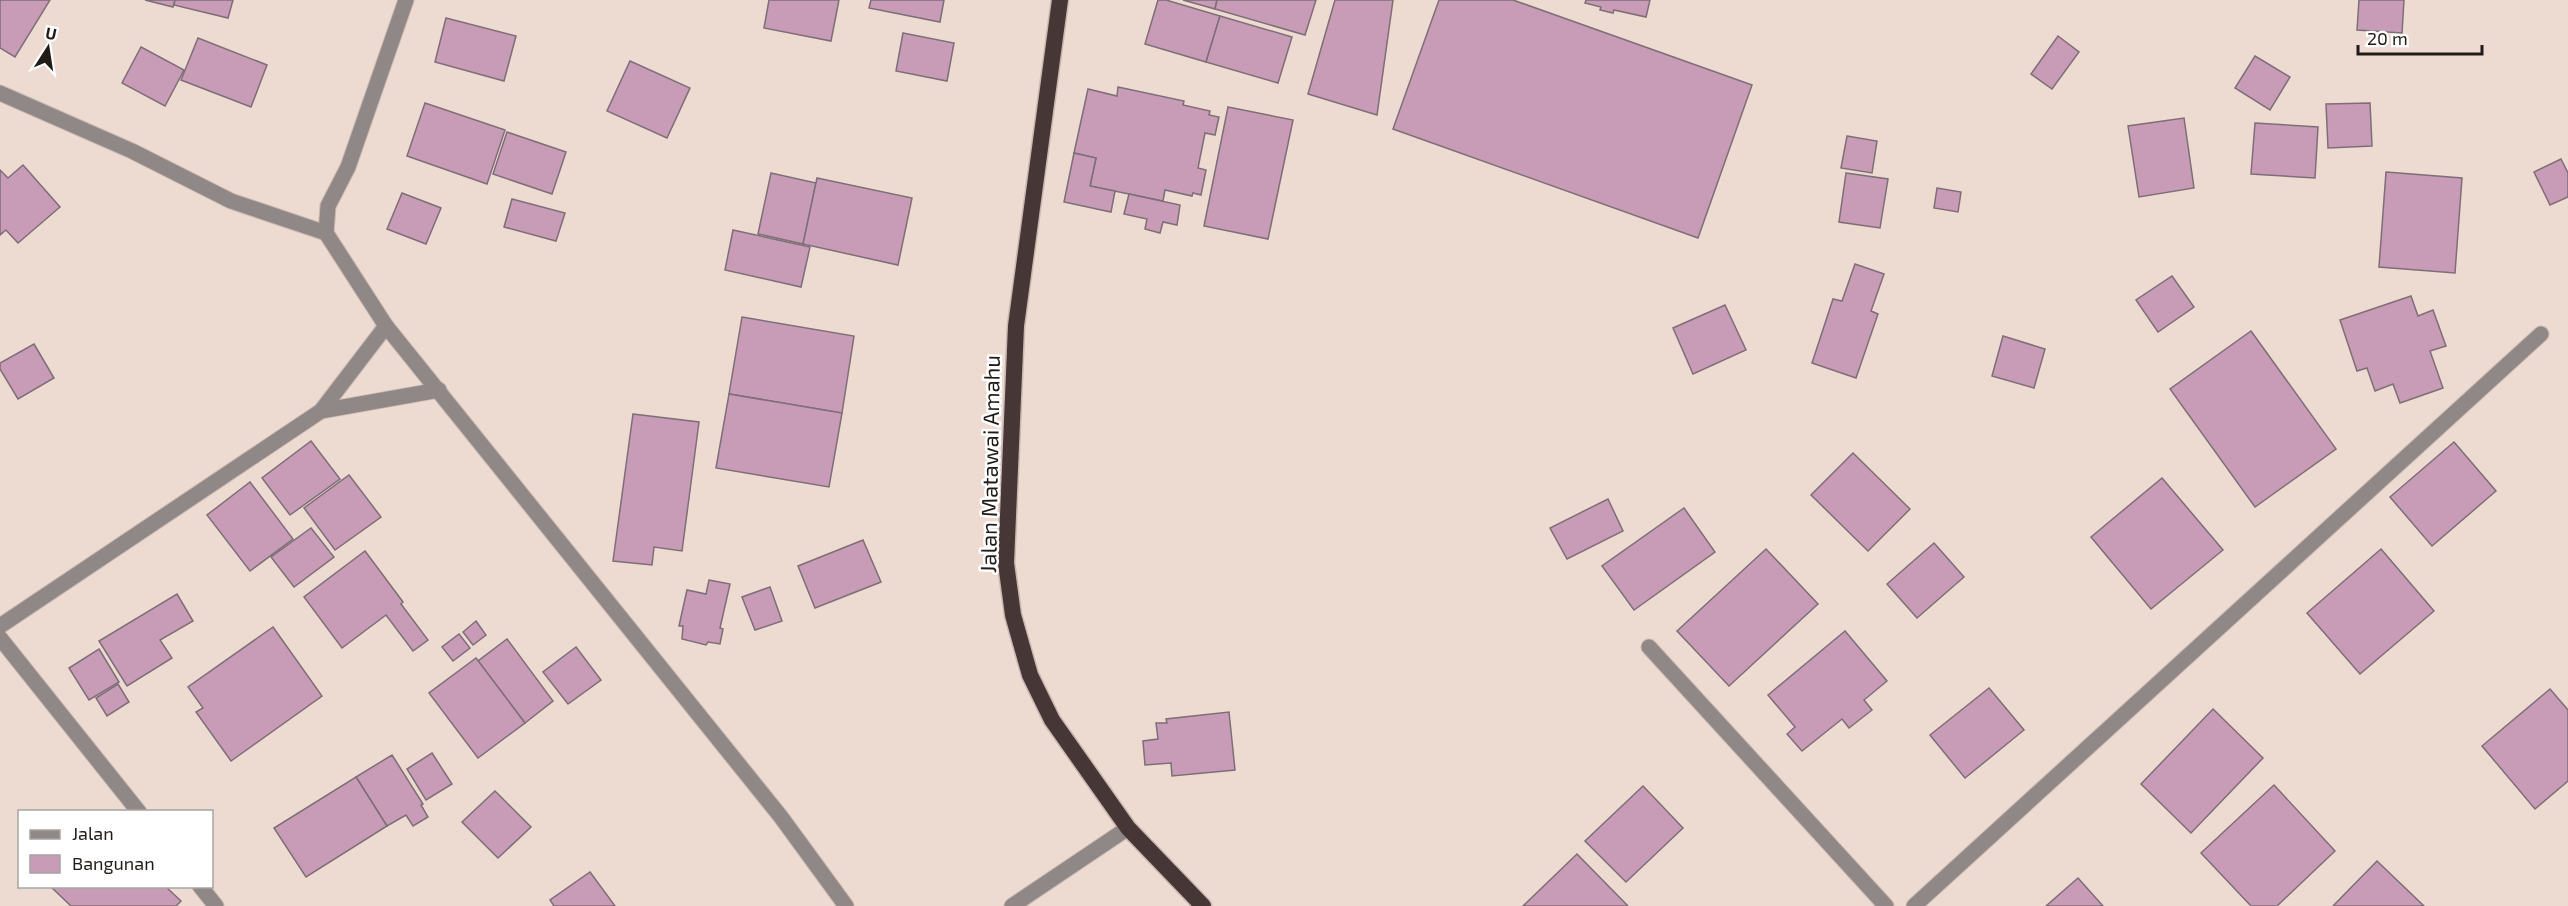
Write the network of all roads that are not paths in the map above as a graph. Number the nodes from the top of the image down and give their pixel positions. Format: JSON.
{"nodes":[{"id":1,"x":406,"y":0,"type":"edge"},
{"id":2,"x":1060,"y":0,"type":"edge"},
{"id":3,"x":0,"y":93,"type":"edge"},
{"id":4,"x":326,"y":233,"type":"junction"},
{"id":5,"x":386,"y":326,"type":"junction"},
{"id":6,"x":2541,"y":334,"type":"dead end"},
{"id":7,"x":439,"y":390,"type":"junction"},
{"id":8,"x":321,"y":411,"type":"junction"},
{"id":9,"x":0,"y":626,"type":"edge"},
{"id":10,"x":0,"y":638,"type":"edge"},
{"id":11,"x":1649,"y":647,"type":"dead end"},
{"id":12,"x":137,"y":810,"type":"edge"},
{"id":13,"x":1128,"y":828,"type":"junction"},
{"id":14,"x":202,"y":888,"type":"edge"},
{"id":15,"x":216,"y":906,"type":"edge"},
{"id":16,"x":846,"y":906,"type":"edge"},
{"id":17,"x":1012,"y":906,"type":"edge"},
{"id":18,"x":1203,"y":906,"type":"edge"},
{"id":19,"x":1886,"y":906,"type":"edge"},
{"id":20,"x":1914,"y":906,"type":"edge"}],
"edges":[{"from":1,"to":4,"type":"street"},
{"from":2,"to":13,"type":"highway","name":"Jalan Matawai Amahu"},
{"from":3,"to":4,"type":"street"},
{"from":4,"to":5,"type":"street"},
{"from":5,"to":7,"type":"street"},
{"from":5,"to":8,"type":"street"},
{"from":6,"to":20,"type":"street"},
{"from":7,"to":8,"type":"street"},
{"from":7,"to":16,"type":"street"},
{"from":8,"to":9,"type":"street"},
{"from":10,"to":12,"type":"street"},
{"from":11,"to":19,"type":"street"},
{"from":13,"to":17,"type":"street"},
{"from":13,"to":18,"type":"highway","name":"Jalan Matawai Amahu"},
{"from":14,"to":15,"type":"street"}]}
